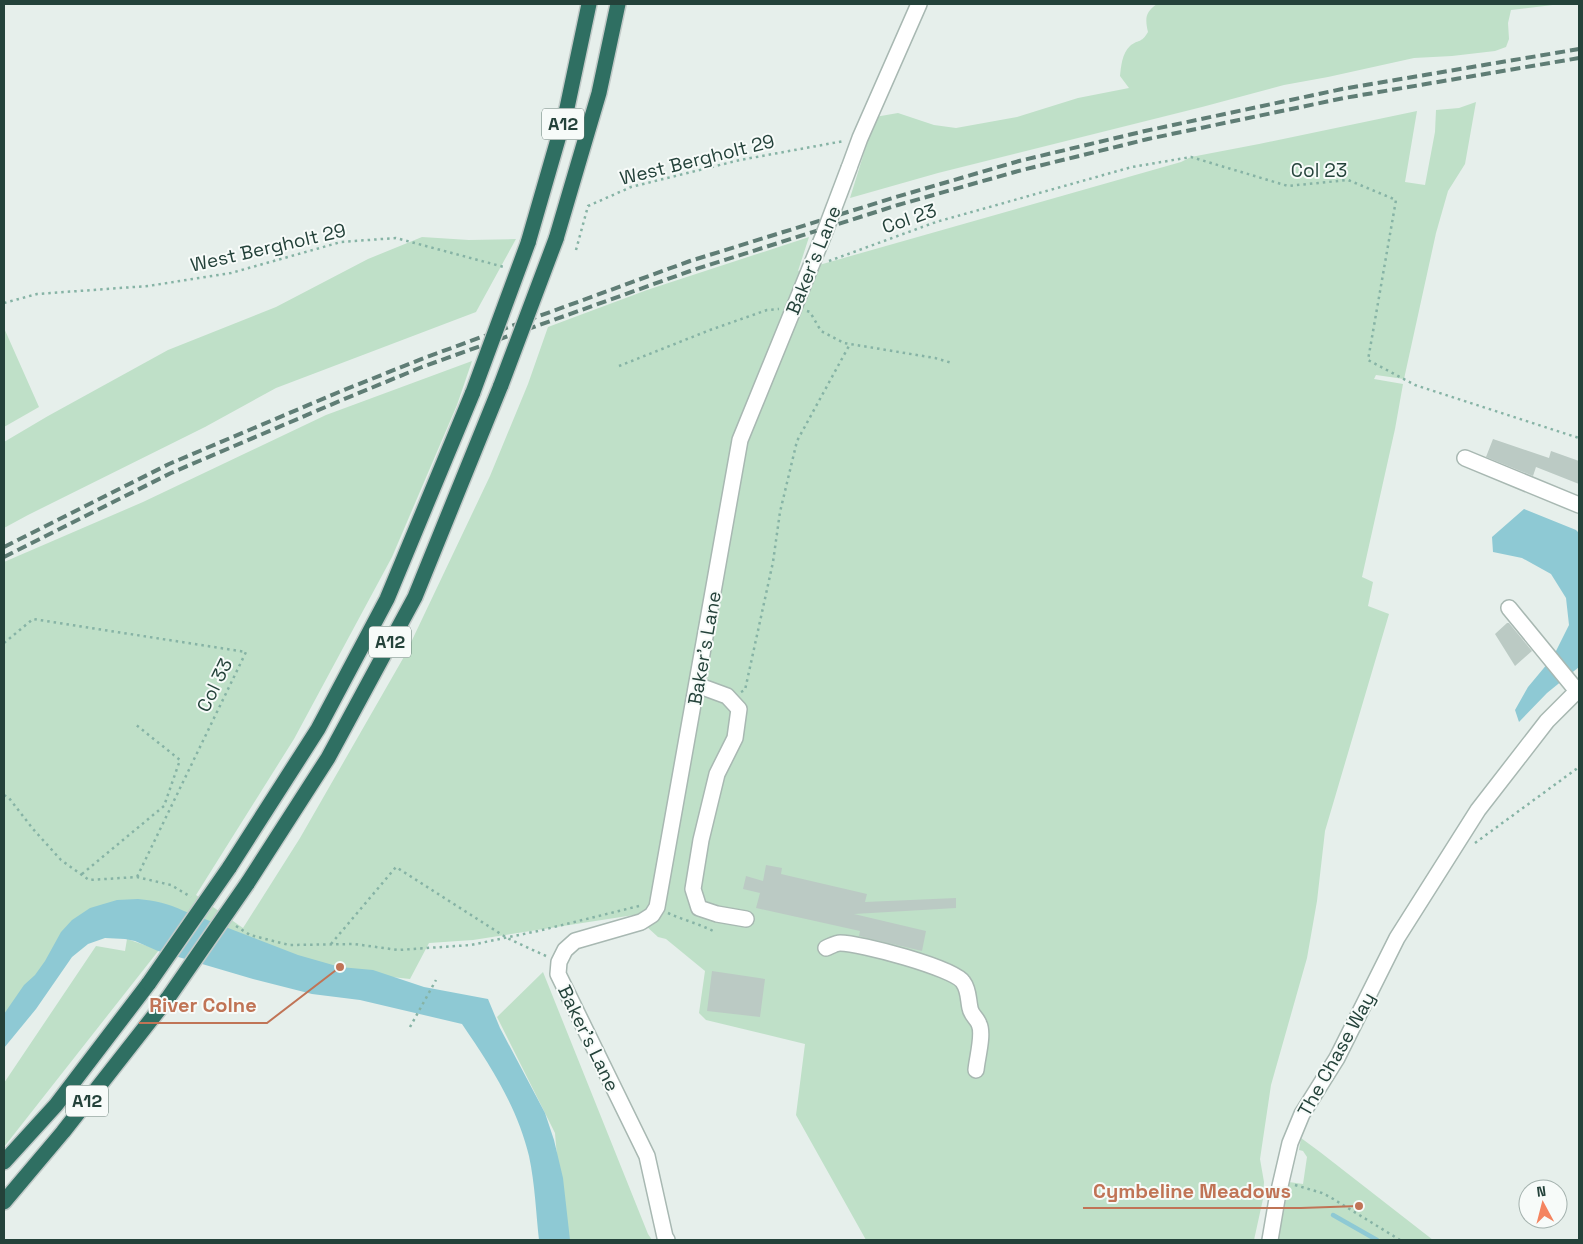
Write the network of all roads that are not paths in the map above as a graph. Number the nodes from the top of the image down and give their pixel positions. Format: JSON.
{"nodes":[{"id":1,"x":589,"y":4,"type":"edge"},
{"id":2,"x":618,"y":4,"type":"edge"},
{"id":3,"x":919,"y":4,"type":"edge"},
{"id":4,"x":1465,"y":458,"type":"dead end"},
{"id":5,"x":1579,"y":505,"type":"edge"},
{"id":6,"x":1509,"y":608,"type":"dead end"},
{"id":7,"x":697,"y":685,"type":"junction"},
{"id":8,"x":1578,"y":690,"type":"edge"},
{"id":9,"x":746,"y":919,"type":"dead end"},
{"id":10,"x":826,"y":948,"type":"dead end"},
{"id":11,"x":976,"y":1070,"type":"dead end"},
{"id":12,"x":4,"y":1162,"type":"edge"},
{"id":13,"x":4,"y":1202,"type":"edge"},
{"id":14,"x":667,"y":1240,"type":"edge"},
{"id":15,"x":1270,"y":1240,"type":"edge"}],
"edges":[{"from":1,"to":12,"type":"highway","number":"A12","bridge":true},
{"from":2,"to":13,"type":"highway","number":"A12","bridge":true},
{"from":3,"to":7,"type":"street","name":"Baker's Lane","bridge":true},
{"from":4,"to":5,"type":"street"},
{"from":6,"to":8,"type":"street"},
{"from":7,"to":9,"type":"street"},
{"from":7,"to":14,"type":"street","name":"Baker's Lane"},
{"from":8,"to":15,"type":"street","name":"The Chase Way"},
{"from":10,"to":11,"type":"street"}]}
